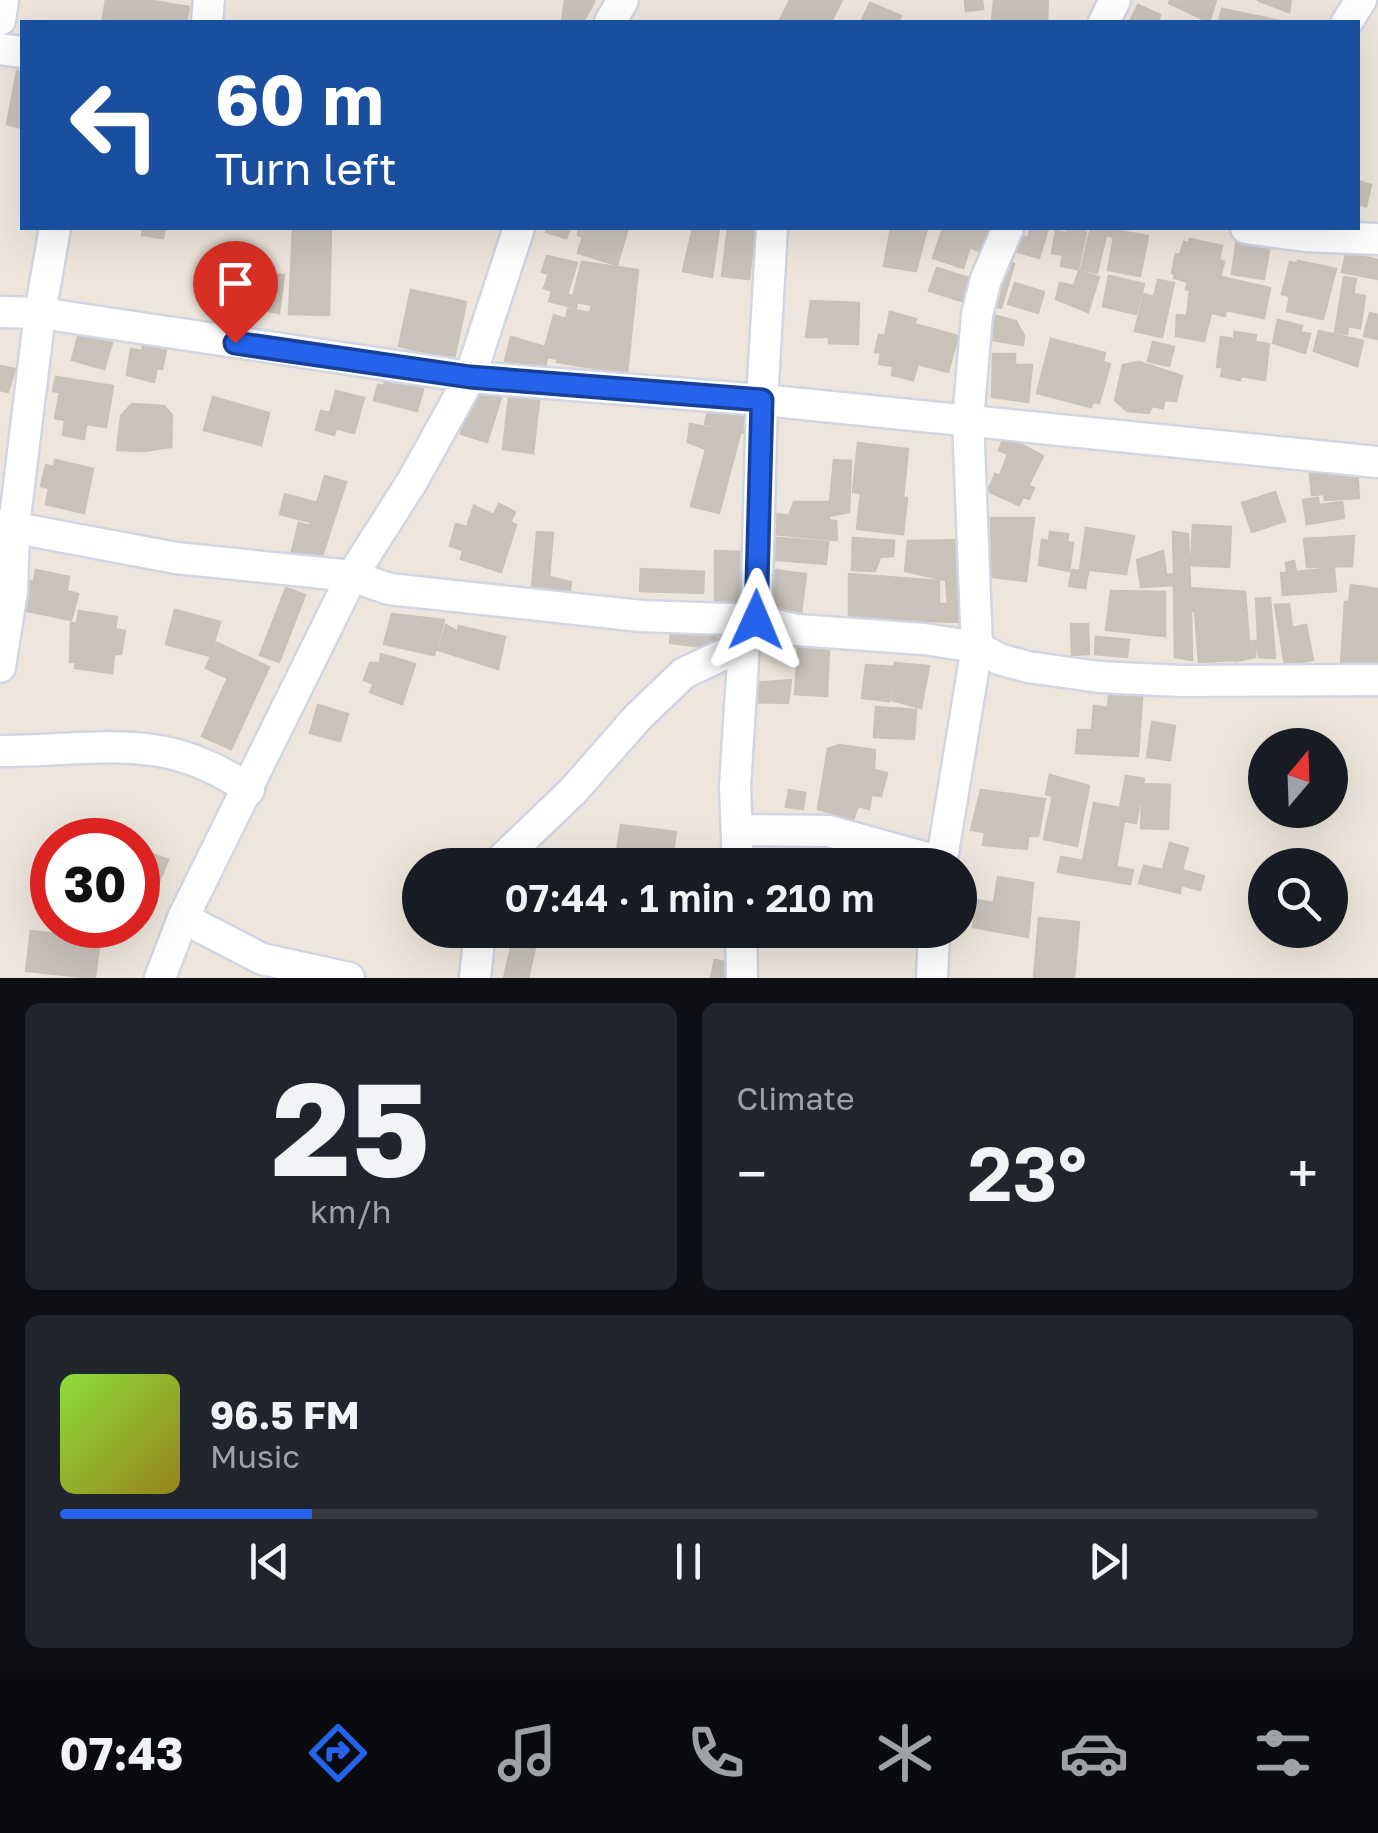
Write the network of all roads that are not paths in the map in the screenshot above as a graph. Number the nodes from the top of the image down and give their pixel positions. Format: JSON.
{"nodes":[{"id":1,"x":3,"y":0,"type":"edge"},
{"id":2,"x":0,"y":20,"type":"edge"},
{"id":3,"x":55,"y":230,"type":"edge"},
{"id":4,"x":518,"y":230,"type":"edge"},
{"id":5,"x":772,"y":230,"type":"edge"},
{"id":6,"x":1007,"y":230,"type":"edge"},
{"id":7,"x":1260,"y":230,"type":"edge"},
{"id":8,"x":1378,"y":240,"type":"edge"},
{"id":9,"x":0,"y":312,"type":"edge"},
{"id":10,"x":40,"y":313,"type":"junction"},
{"id":11,"x":470,"y":377,"type":"junction"},
{"id":12,"x":762,"y":400,"type":"junction"},
{"id":13,"x":968,"y":420,"type":"junction"},
{"id":14,"x":1378,"y":462,"type":"edge"},
{"id":15,"x":7,"y":525,"type":"edge"},
{"id":16,"x":352,"y":576,"type":"junction"},
{"id":17,"x":746,"y":629,"type":"junction"},
{"id":18,"x":977,"y":647,"type":"junction"},
{"id":19,"x":0,"y":666,"type":"edge"},
{"id":20,"x":1378,"y":680,"type":"edge"},
{"id":21,"x":0,"y":751,"type":"edge"},
{"id":22,"x":249,"y":790,"type":"junction"},
{"id":23,"x":736,"y":830,"type":"junction"},
{"id":24,"x":513,"y":848,"type":"edge"},
{"id":25,"x":737,"y":848,"type":"edge"},
{"id":26,"x":887,"y":848,"type":"edge"},
{"id":27,"x":944,"y":848,"type":"edge"},
{"id":28,"x":183,"y":918,"type":"junction"},
{"id":29,"x":478,"y":948,"type":"edge"},
{"id":30,"x":741,"y":948,"type":"edge"},
{"id":31,"x":933,"y":948,"type":"edge"},
{"id":32,"x":160,"y":978,"type":"edge"},
{"id":33,"x":349,"y":978,"type":"edge"},
{"id":34,"x":474,"y":978,"type":"edge"},
{"id":35,"x":742,"y":978,"type":"edge"},
{"id":36,"x":932,"y":978,"type":"edge"}],
"edges":[{"from":1,"to":2,"type":"street"},
{"from":3,"to":10,"type":"street"},
{"from":4,"to":11,"type":"street"},
{"from":5,"to":12,"type":"street"},
{"from":6,"to":13,"type":"street"},
{"from":7,"to":8,"type":"street"},
{"from":9,"to":10,"type":"street"},
{"from":10,"to":11,"type":"street"},
{"from":10,"to":15,"type":"street"},
{"from":11,"to":12,"type":"street"},
{"from":11,"to":16,"type":"street"},
{"from":12,"to":13,"type":"street"},
{"from":12,"to":17,"type":"street"},
{"from":13,"to":14,"type":"street"},
{"from":13,"to":18,"type":"street"},
{"from":15,"to":16,"type":"street"},
{"from":15,"to":19,"type":"street"},
{"from":16,"to":17,"type":"street"},
{"from":16,"to":22,"type":"street"},
{"from":17,"to":18,"type":"street"},
{"from":17,"to":23,"type":"street"},
{"from":17,"to":24,"type":"street"},
{"from":18,"to":20,"type":"street"},
{"from":18,"to":27,"type":"street"},
{"from":21,"to":22,"type":"street"},
{"from":22,"to":28,"type":"street"},
{"from":23,"to":25,"type":"street"},
{"from":23,"to":26,"type":"street"},
{"from":28,"to":32,"type":"street"},
{"from":28,"to":33,"type":"street"},
{"from":29,"to":34,"type":"street"},
{"from":30,"to":35,"type":"street"},
{"from":31,"to":36,"type":"street"}]}
